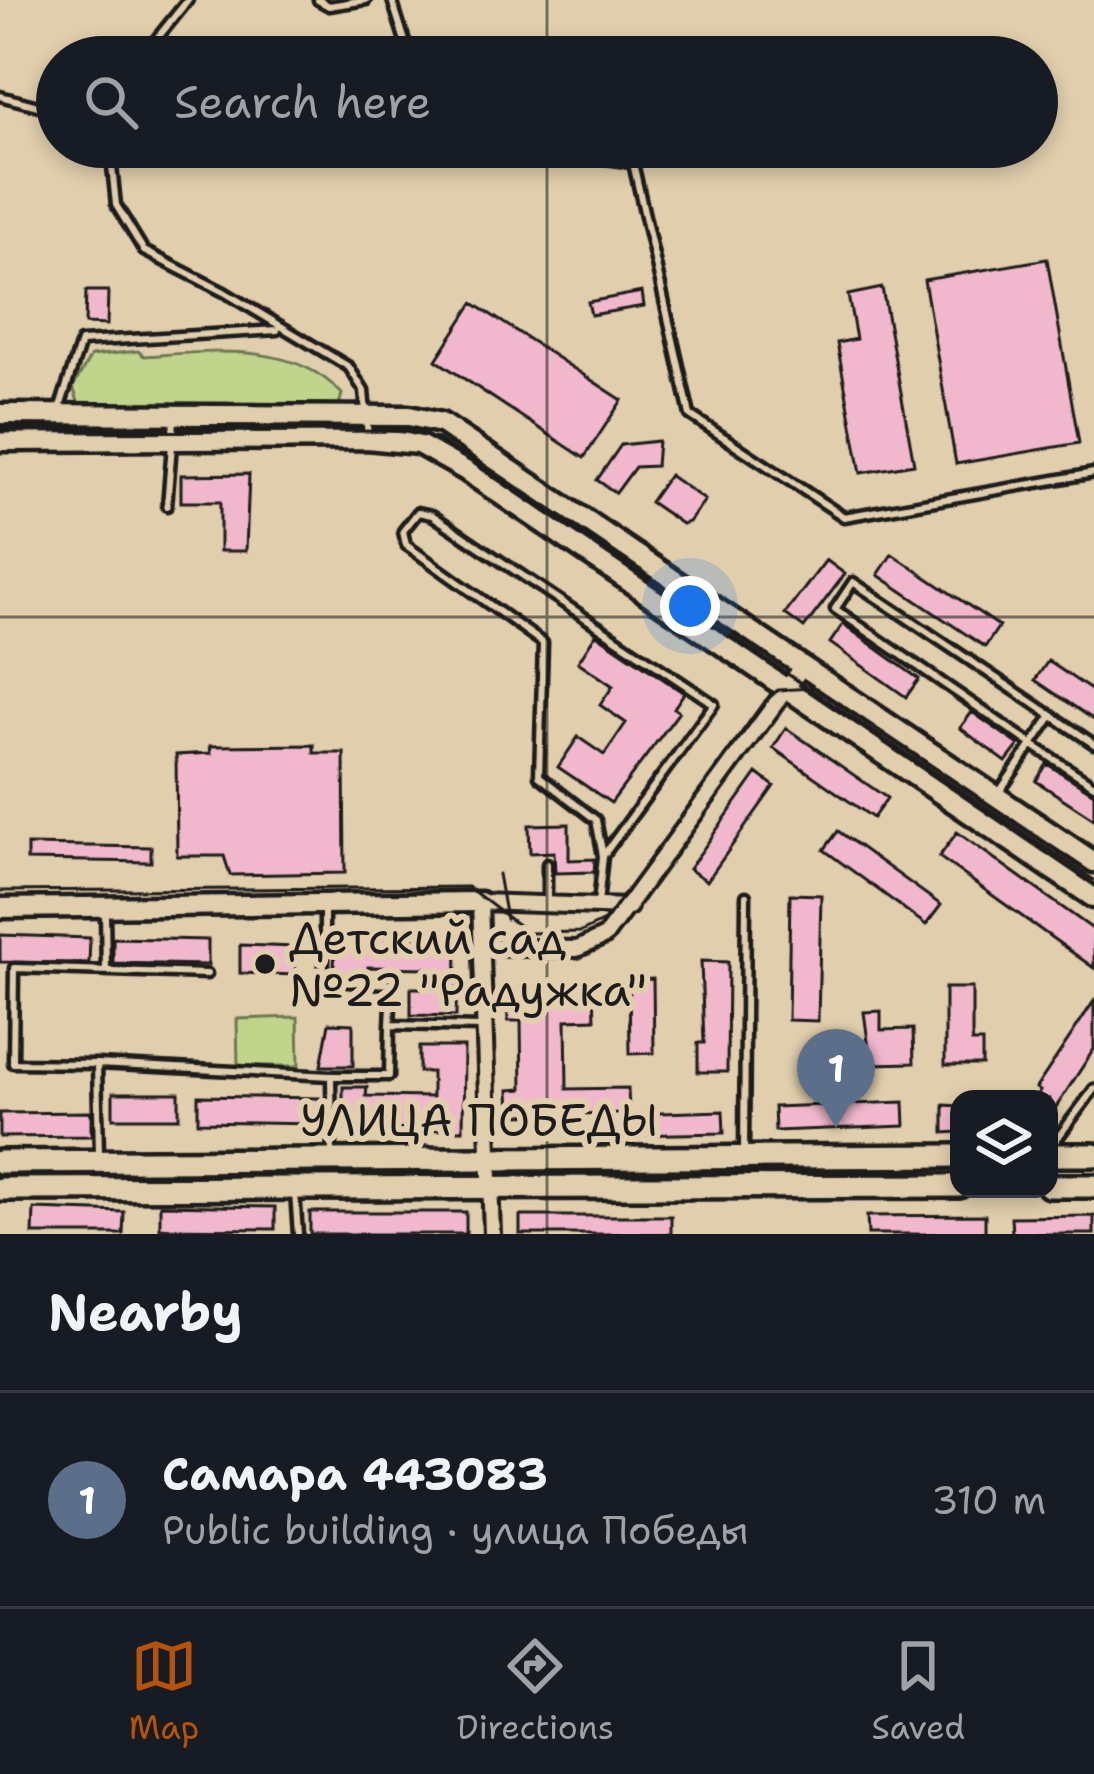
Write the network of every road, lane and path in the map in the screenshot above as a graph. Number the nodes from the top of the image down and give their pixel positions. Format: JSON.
{"nodes":[{"id":1,"x":188,"y":0,"type":"edge"},
{"id":2,"x":318,"y":0,"type":"edge"},
{"id":3,"x":366,"y":0,"type":"edge"},
{"id":4,"x":392,"y":0,"type":"edge"},
{"id":5,"x":159,"y":36,"type":"edge"},
{"id":6,"x":403,"y":36,"type":"edge"},
{"id":7,"x":0,"y":96,"type":"edge"},
{"id":8,"x":36,"y":105,"type":"edge"},
{"id":9,"x":112,"y":168,"type":"edge"},
{"id":10,"x":634,"y":168,"type":"edge"},
{"id":11,"x":281,"y":330,"type":"junction"},
{"id":12,"x":0,"y":414,"type":"edge"},
{"id":13,"x":58,"y":415,"type":"junction"},
{"id":14,"x":174,"y":415,"type":"junction"},
{"id":15,"x":370,"y":416,"type":"junction"},
{"id":16,"x":368,"y":439,"type":"junction"},
{"id":17,"x":174,"y":440,"type":"junction"},
{"id":18,"x":0,"y":442,"type":"edge"},
{"id":19,"x":1094,"y":473,"type":"edge"},
{"id":20,"x":167,"y":506,"type":"dead end"},
{"id":21,"x":803,"y":666,"type":"junction"},
{"id":22,"x":786,"y":688,"type":"junction"},
{"id":23,"x":1051,"y":717,"type":"junction"},
{"id":24,"x":1094,"y":744,"type":"edge"},
{"id":25,"x":1032,"y":745,"type":"junction"},
{"id":26,"x":1094,"y":785,"type":"edge"},
{"id":27,"x":996,"y":797,"type":"junction"},
{"id":28,"x":603,"y":856,"type":"junction"},
{"id":29,"x":1094,"y":862,"type":"edge"},
{"id":30,"x":548,"y":864,"type":"dead end"},
{"id":31,"x":746,"y":896,"type":"dead end"},
{"id":32,"x":1094,"y":898,"type":"edge"},
{"id":33,"x":480,"y":902,"type":"junction"},
{"id":34,"x":105,"y":903,"type":"junction"},
{"id":35,"x":324,"y":903,"type":"junction"},
{"id":36,"x":597,"y":907,"type":"junction"},
{"id":37,"x":629,"y":907,"type":"junction"},
{"id":38,"x":0,"y":908,"type":"edge"},
{"id":39,"x":547,"y":908,"type":"junction"},
{"id":40,"x":484,"y":947,"type":"junction"},
{"id":41,"x":106,"y":971,"type":"junction"},
{"id":42,"x":207,"y":974,"type":"dead end"},
{"id":43,"x":390,"y":1025,"type":"junction"},
{"id":44,"x":486,"y":1027,"type":"junction"},
{"id":45,"x":97,"y":1064,"type":"junction"},
{"id":46,"x":331,"y":1076,"type":"junction"},
{"id":47,"x":1094,"y":1089,"type":"edge"},
{"id":48,"x":1058,"y":1139,"type":"edge"},
{"id":49,"x":1058,"y":1153,"type":"edge"},
{"id":50,"x":1094,"y":1155,"type":"edge"},
{"id":51,"x":950,"y":1156,"type":"edge"},
{"id":52,"x":744,"y":1157,"type":"junction"},
{"id":53,"x":330,"y":1160,"type":"junction"},
{"id":54,"x":97,"y":1161,"type":"junction"},
{"id":55,"x":0,"y":1162,"type":"edge"},
{"id":56,"x":490,"y":1162,"type":"junction"},
{"id":57,"x":950,"y":1186,"type":"edge"},
{"id":58,"x":1058,"y":1186,"type":"edge"},
{"id":59,"x":1094,"y":1186,"type":"edge"},
{"id":60,"x":490,"y":1188,"type":"junction"},
{"id":61,"x":1,"y":1189,"type":"edge"},
{"id":62,"x":295,"y":1190,"type":"junction"},
{"id":63,"x":298,"y":1234,"type":"edge"},
{"id":64,"x":492,"y":1234,"type":"edge"}],
"edges":[{"from":1,"to":5,"type":"lane"},
{"from":2,"to":3,"type":"lane"},
{"from":4,"to":6,"type":"lane"},
{"from":7,"to":8,"type":"lane"},
{"from":9,"to":11,"type":"lane"},
{"from":10,"to":19,"type":"lane"},
{"from":11,"to":13,"type":"lane"},
{"from":11,"to":15,"type":"lane"},
{"from":12,"to":13,"type":"main road"},
{"from":13,"to":14,"type":"main road"},
{"from":14,"to":15,"type":"main road"},
{"from":14,"to":17,"type":"lane"},
{"from":15,"to":16,"type":"lane"},
{"from":15,"to":21,"type":"main road"},
{"from":16,"to":17,"type":"main road"},
{"from":16,"to":22,"type":"main road"},
{"from":17,"to":18,"type":"main road"},
{"from":17,"to":20,"type":"lane"},
{"from":21,"to":22,"type":"street"},
{"from":21,"to":27,"type":"main road"},
{"from":22,"to":32,"type":"main road"},
{"from":22,"to":37,"type":"street"},
{"from":23,"to":24,"type":"lane"},
{"from":23,"to":25,"type":"lane"},
{"from":23,"to":25,"type":"lane"},
{"from":25,"to":26,"type":"lane"},
{"from":25,"to":27,"type":"lane"},
{"from":27,"to":29,"type":"main road"},
{"from":28,"to":28,"type":"lane"},
{"from":28,"to":36,"type":"lane"},
{"from":30,"to":39,"type":"lane"},
{"from":31,"to":52,"type":"lane"},
{"from":33,"to":35,"type":"main road"},
{"from":33,"to":39,"type":"street"},
{"from":33,"to":40,"type":"street"},
{"from":34,"to":35,"type":"main road"},
{"from":34,"to":38,"type":"main road"},
{"from":34,"to":41,"type":"lane"},
{"from":35,"to":43,"type":"lane"},
{"from":36,"to":37,"type":"street"},
{"from":36,"to":39,"type":"street"},
{"from":37,"to":40,"type":"street"},
{"from":40,"to":44,"type":"street"},
{"from":41,"to":42,"type":"lane"},
{"from":41,"to":45,"type":"lane"},
{"from":43,"to":44,"type":"lane"},
{"from":43,"to":46,"type":"lane"},
{"from":44,"to":56,"type":"street"},
{"from":45,"to":46,"type":"lane"},
{"from":45,"to":54,"type":"lane"},
{"from":46,"to":53,"type":"lane"},
{"from":47,"to":48,"type":"lane"},
{"from":49,"to":50,"type":"main road"},
{"from":51,"to":52,"type":"main road","name":"УЛИЦА ПОБЕДЫ"},
{"from":52,"to":56,"type":"main road","name":"УЛИЦА ПОБЕДЫ"},
{"from":53,"to":54,"type":"main road","name":"УЛИЦА ПОБЕДЫ"},
{"from":53,"to":56,"type":"main road","name":"УЛИЦА ПОБЕДЫ"},
{"from":54,"to":55,"type":"main road","name":"УЛИЦА ПОБЕДЫ"},
{"from":56,"to":60,"type":"street"},
{"from":57,"to":60,"type":"main road","name":"УЛИЦА ПОБЕДЫ"},
{"from":58,"to":59,"type":"main road"},
{"from":60,"to":62,"type":"main road","name":"УЛИЦА ПОБЕДЫ"},
{"from":60,"to":64,"type":"street"},
{"from":61,"to":62,"type":"main road","name":"УЛИЦА ПОБЕДЫ"},
{"from":62,"to":63,"type":"lane"}]}
